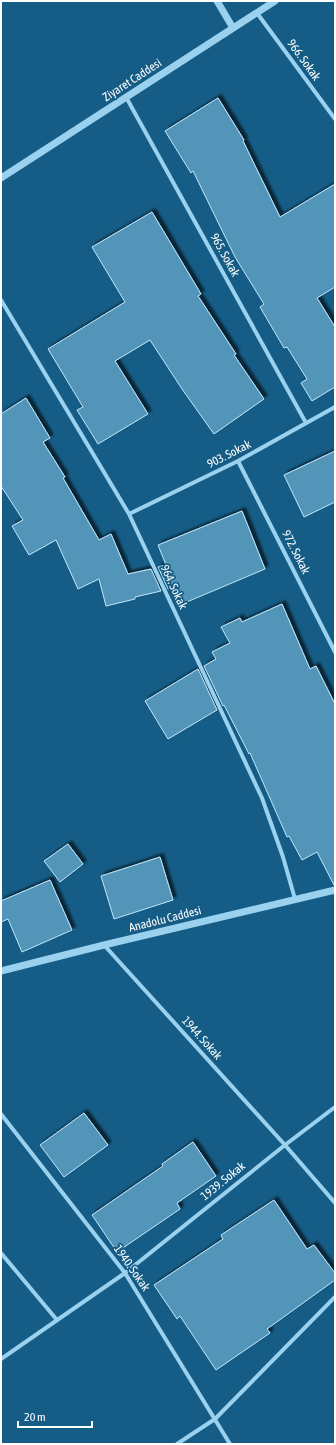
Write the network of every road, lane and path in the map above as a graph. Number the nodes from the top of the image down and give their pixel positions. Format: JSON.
{"nodes":[{"id":1,"x":217,"y":1,"type":"edge"},
{"id":2,"x":275,"y":1,"type":"edge"},
{"id":3,"x":257,"y":13,"type":"junction"},
{"id":4,"x":233,"y":28,"type":"junction"},
{"id":5,"x":126,"y":97,"type":"junction"},
{"id":6,"x":335,"y":119,"type":"edge"},
{"id":7,"x":1,"y":178,"type":"edge"},
{"id":8,"x":1,"y":300,"type":"edge"},
{"id":9,"x":335,"y":407,"type":"edge"},
{"id":10,"x":306,"y":423,"type":"junction"},
{"id":11,"x":238,"y":461,"type":"junction"},
{"id":12,"x":129,"y":514,"type":"junction"},
{"id":13,"x":335,"y":652,"type":"edge"},
{"id":14,"x":335,"y":890,"type":"edge"},
{"id":15,"x":295,"y":899,"type":"junction"},
{"id":16,"x":104,"y":945,"type":"junction"},
{"id":17,"x":1,"y":971,"type":"edge"},
{"id":18,"x":335,"y":1107,"type":"edge"},
{"id":19,"x":1,"y":1114,"type":"edge"},
{"id":20,"x":285,"y":1145,"type":"junction"},
{"id":21,"x":335,"y":1203,"type":"edge"},
{"id":22,"x":1,"y":1253,"type":"edge"},
{"id":23,"x":125,"y":1273,"type":"junction"},
{"id":24,"x":335,"y":1297,"type":"edge"},
{"id":25,"x":57,"y":1320,"type":"junction"},
{"id":26,"x":1,"y":1360,"type":"edge"},
{"id":27,"x":215,"y":1419,"type":"junction"},
{"id":28,"x":177,"y":1444,"type":"edge"},
{"id":29,"x":230,"y":1444,"type":"edge"}],
"edges":[{"from":1,"to":4,"type":"street"},
{"from":2,"to":3,"type":"street","name":"Ziyaret Caddesi"},
{"from":3,"to":4,"type":"street","name":"Ziyaret Caddesi"},
{"from":3,"to":6,"type":"street","name":"966. Sokak"},
{"from":4,"to":5,"type":"street","name":"Ziyaret Caddesi"},
{"from":5,"to":7,"type":"street","name":"Ziyaret Caddesi"},
{"from":5,"to":10,"type":"street","name":"965. Sokak"},
{"from":8,"to":12,"type":"street","name":"964. Sokak"},
{"from":9,"to":10,"type":"street","name":"903. Sokak"},
{"from":10,"to":11,"type":"street","name":"903. Sokak"},
{"from":11,"to":12,"type":"street","name":"903. Sokak"},
{"from":11,"to":13,"type":"street","name":"972. Sokak"},
{"from":12,"to":15,"type":"street","name":"964. Sokak"},
{"from":14,"to":15,"type":"street","name":"Anadolu Caddesi"},
{"from":15,"to":16,"type":"street","name":"Anadolu Caddesi"},
{"from":16,"to":17,"type":"street","name":"Anadolu Caddesi"},
{"from":16,"to":20,"type":"street","name":"1944. Sokak"},
{"from":18,"to":20,"type":"street","name":"1939. Sokak"},
{"from":19,"to":23,"type":"street","name":"1940. Sokak"},
{"from":20,"to":21,"type":"street","name":"1944. Sokak"},
{"from":20,"to":23,"type":"street","name":"1939. Sokak"},
{"from":22,"to":25,"type":"street"},
{"from":23,"to":25,"type":"street","name":"1939. Sokak"},
{"from":23,"to":27,"type":"street","name":"1940. Sokak"},
{"from":24,"to":27,"type":"street"},
{"from":25,"to":26,"type":"street","name":"1939. Sokak"},
{"from":27,"to":28,"type":"street"},
{"from":27,"to":29,"type":"street","name":"1940. Sokak"}]}
